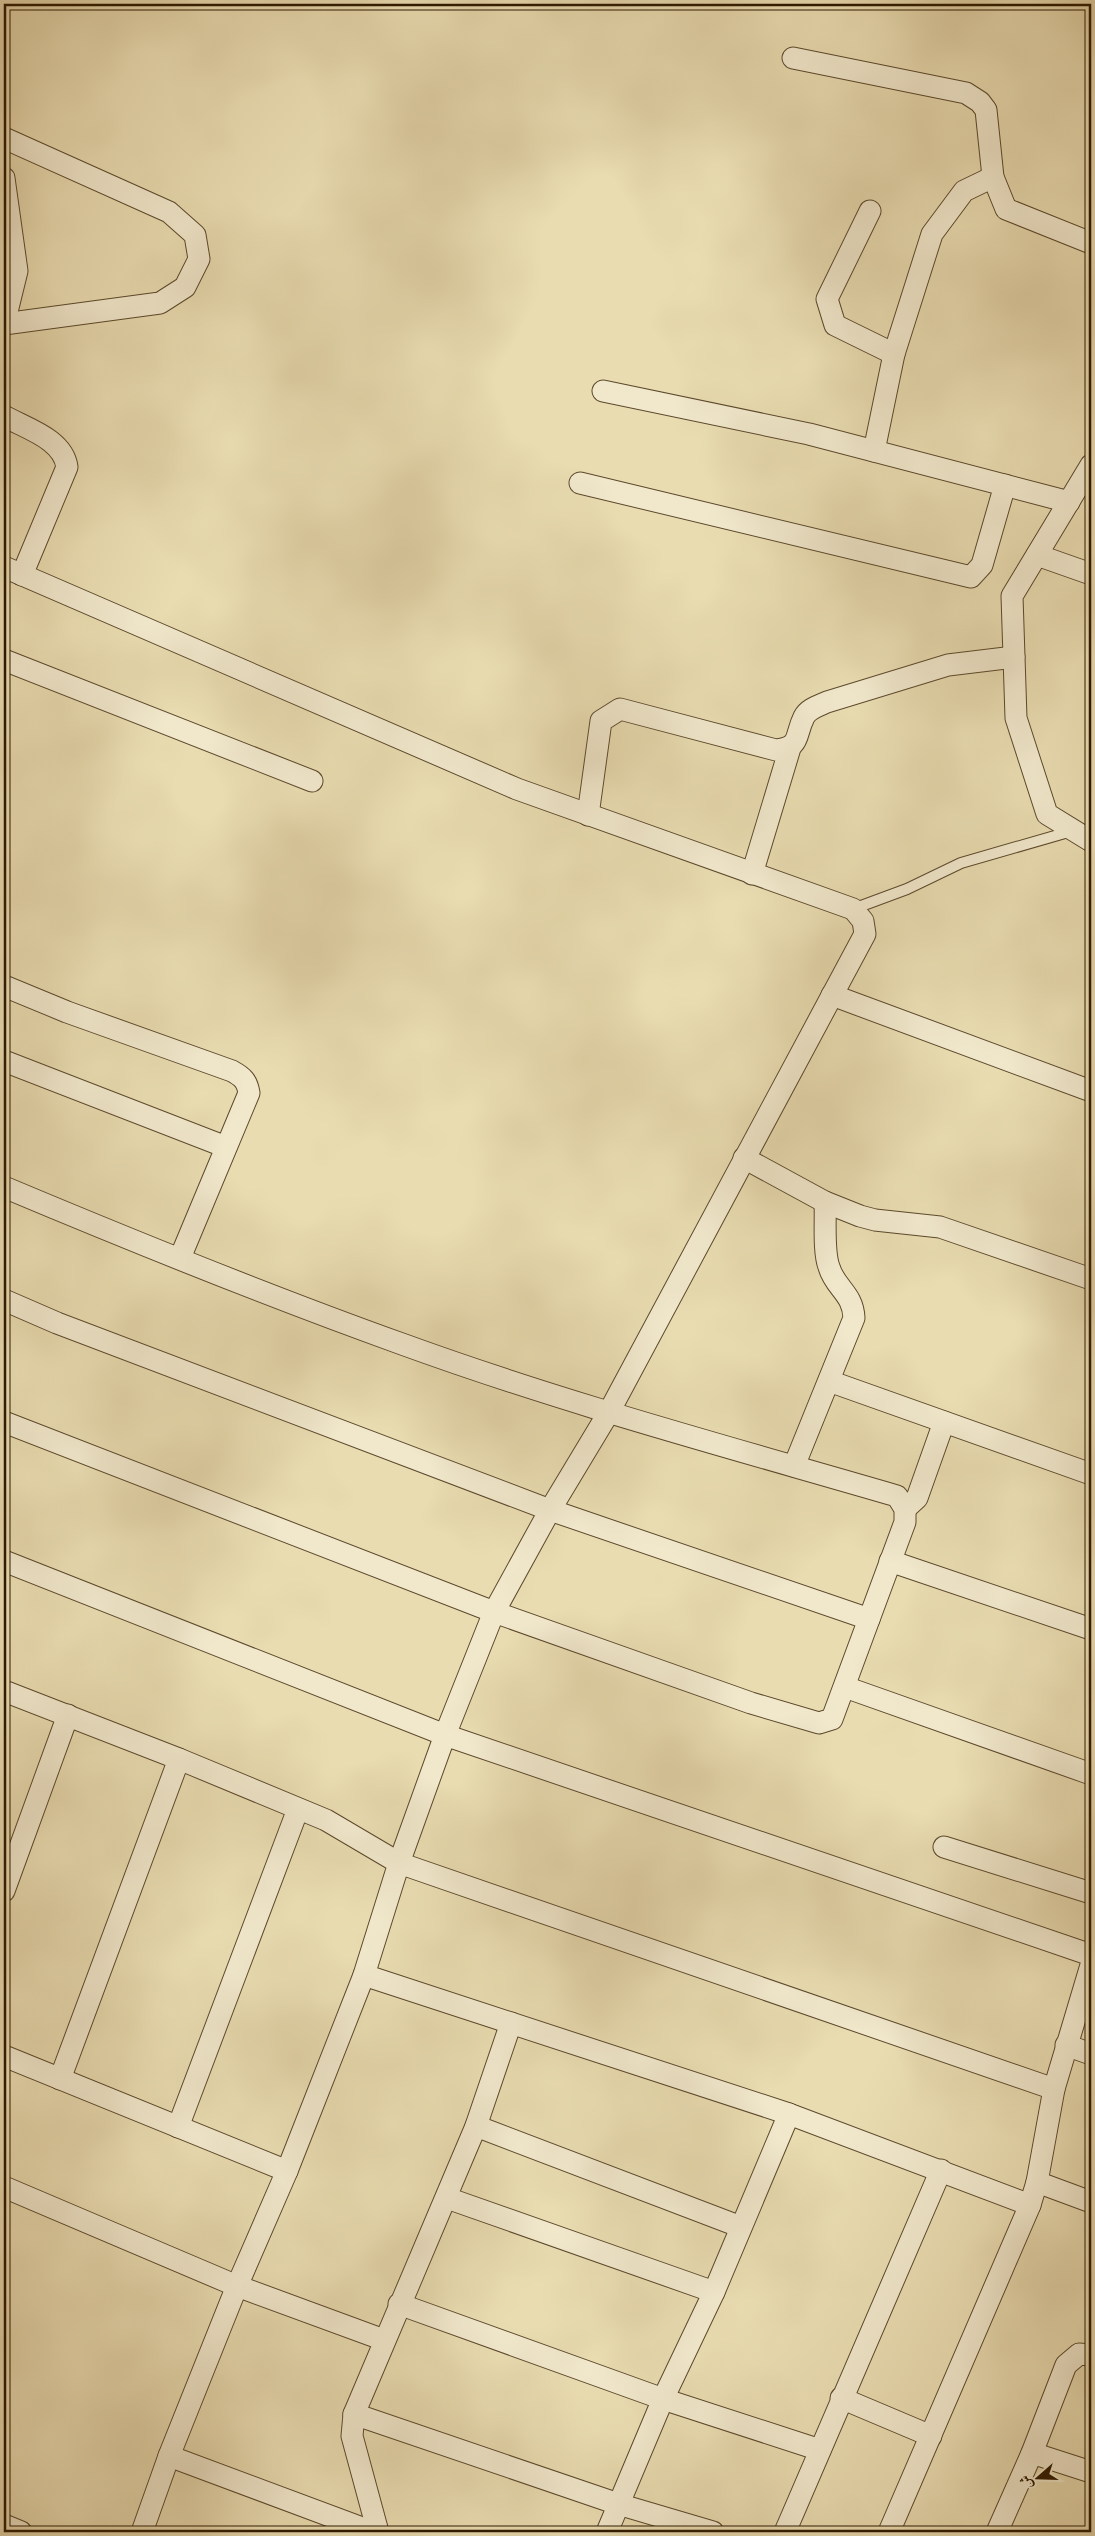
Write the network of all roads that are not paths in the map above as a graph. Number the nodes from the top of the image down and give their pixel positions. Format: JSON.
{"nodes":[{"id":1,"x":792,"y":58,"type":"dead end"},
{"id":2,"x":4,"y":138,"type":"edge"},
{"id":3,"x":993,"y":177,"type":"junction"},
{"id":4,"x":4,"y":178,"type":"edge"},
{"id":5,"x":870,"y":211,"type":"dead end"},
{"id":6,"x":1091,"y":243,"type":"edge"},
{"id":7,"x":4,"y":324,"type":"edge"},
{"id":8,"x":894,"y":354,"type":"junction"},
{"id":9,"x":604,"y":391,"type":"dead end"},
{"id":10,"x":4,"y":416,"type":"edge"},
{"id":11,"x":874,"y":451,"type":"junction"},
{"id":12,"x":1091,"y":465,"type":"edge"},
{"id":13,"x":580,"y":483,"type":"dead end"},
{"id":14,"x":1004,"y":485,"type":"junction"},
{"id":15,"x":1069,"y":502,"type":"junction"},
{"id":16,"x":1037,"y":555,"type":"junction"},
{"id":17,"x":13,"y":571,"type":"edge"},
{"id":18,"x":1091,"y":574,"type":"edge"},
{"id":19,"x":1014,"y":657,"type":"junction"},
{"id":20,"x":4,"y":660,"type":"edge"},
{"id":21,"x":790,"y":748,"type":"junction"},
{"id":22,"x":312,"y":782,"type":"dead end"},
{"id":23,"x":588,"y":815,"type":"junction"},
{"id":24,"x":1082,"y":836,"type":"edge"},
{"id":25,"x":752,"y":874,"type":"junction"},
{"id":26,"x":853,"y":908,"type":"junction"},
{"id":27,"x":4,"y":986,"type":"edge"},
{"id":28,"x":832,"y":994,"type":"junction"},
{"id":29,"x":4,"y":1061,"type":"edge"},
{"id":30,"x":1091,"y":1092,"type":"edge"},
{"id":31,"x":226,"y":1148,"type":"junction"},
{"id":32,"x":744,"y":1158,"type":"junction"},
{"id":33,"x":4,"y":1187,"type":"edge"},
{"id":34,"x":826,"y":1202,"type":"junction"},
{"id":35,"x":180,"y":1258,"type":"junction"},
{"id":36,"x":1091,"y":1280,"type":"edge"},
{"id":37,"x":4,"y":1300,"type":"edge"},
{"id":38,"x":829,"y":1382,"type":"junction"},
{"id":39,"x":609,"y":1412,"type":"junction"},
{"id":40,"x":4,"y":1422,"type":"edge"},
{"id":41,"x":944,"y":1422,"type":"junction"},
{"id":42,"x":794,"y":1466,"type":"junction"},
{"id":43,"x":1091,"y":1474,"type":"edge"},
{"id":44,"x":905,"y":1509,"type":"junction"},
{"id":45,"x":550,"y":1510,"type":"junction"},
{"id":46,"x":4,"y":1561,"type":"edge"},
{"id":47,"x":890,"y":1561,"type":"junction"},
{"id":48,"x":494,"y":1612,"type":"junction"},
{"id":49,"x":869,"y":1619,"type":"junction"},
{"id":50,"x":1091,"y":1629,"type":"edge"},
{"id":51,"x":845,"y":1687,"type":"junction"},
{"id":52,"x":4,"y":1691,"type":"edge"},
{"id":53,"x":68,"y":1716,"type":"junction"},
{"id":54,"x":445,"y":1736,"type":"junction"},
{"id":55,"x":179,"y":1759,"type":"junction"},
{"id":56,"x":1091,"y":1774,"type":"edge"},
{"id":57,"x":298,"y":1809,"type":"junction"},
{"id":58,"x":944,"y":1847,"type":"dead end"},
{"id":59,"x":400,"y":1863,"type":"junction"},
{"id":60,"x":4,"y":1891,"type":"edge"},
{"id":61,"x":1091,"y":1893,"type":"edge"},
{"id":62,"x":1091,"y":1955,"type":"edge"},
{"id":63,"x":1091,"y":1965,"type":"edge"},
{"id":64,"x":364,"y":1975,"type":"junction"},
{"id":65,"x":511,"y":2023,"type":"junction"},
{"id":66,"x":1066,"y":2045,"type":"junction"},
{"id":67,"x":1091,"y":2054,"type":"edge"},
{"id":68,"x":4,"y":2056,"type":"edge"},
{"id":69,"x":60,"y":2079,"type":"junction"},
{"id":70,"x":1054,"y":2089,"type":"junction"},
{"id":71,"x":789,"y":2114,"type":"junction"},
{"id":72,"x":476,"y":2126,"type":"junction"},
{"id":73,"x":178,"y":2127,"type":"junction"},
{"id":74,"x":940,"y":2170,"type":"junction"},
{"id":75,"x":286,"y":2171,"type":"junction"},
{"id":76,"x":1037,"y":2182,"type":"junction"},
{"id":77,"x":4,"y":2187,"type":"edge"},
{"id":78,"x":447,"y":2198,"type":"junction"},
{"id":79,"x":1091,"y":2202,"type":"edge"},
{"id":80,"x":1030,"y":2205,"type":"junction"},
{"id":81,"x":741,"y":2227,"type":"junction"},
{"id":82,"x":237,"y":2286,"type":"junction"},
{"id":83,"x":714,"y":2292,"type":"junction"},
{"id":84,"x":398,"y":2304,"type":"junction"},
{"id":85,"x":384,"y":2340,"type":"junction"},
{"id":86,"x":1091,"y":2355,"type":"edge"},
{"id":87,"x":842,"y":2398,"type":"junction"},
{"id":88,"x":662,"y":2399,"type":"junction"},
{"id":89,"x":354,"y":2414,"type":"junction"},
{"id":90,"x":931,"y":2436,"type":"junction"},
{"id":91,"x":820,"y":2450,"type":"junction"},
{"id":92,"x":1032,"y":2453,"type":"junction"},
{"id":93,"x":169,"y":2456,"type":"junction"},
{"id":94,"x":1091,"y":2472,"type":"edge"},
{"id":95,"x":618,"y":2504,"type":"junction"},
{"id":96,"x":4,"y":2525,"type":"edge"},
{"id":97,"x":21,"y":2532,"type":"edge"},
{"id":98,"x":142,"y":2532,"type":"edge"},
{"id":99,"x":373,"y":2532,"type":"edge"},
{"id":100,"x":378,"y":2532,"type":"edge"},
{"id":101,"x":607,"y":2532,"type":"edge"},
{"id":102,"x":713,"y":2532,"type":"edge"},
{"id":103,"x":785,"y":2532,"type":"edge"},
{"id":104,"x":888,"y":2532,"type":"edge"},
{"id":105,"x":997,"y":2532,"type":"edge"}],
"edges":[{"from":1,"to":3,"type":"street"},
{"from":2,"to":7,"type":"street"},
{"from":3,"to":6,"type":"street"},
{"from":3,"to":8,"type":"street"},
{"from":4,"to":7,"type":"street"},
{"from":5,"to":8,"type":"street"},
{"from":8,"to":11,"type":"street"},
{"from":9,"to":11,"type":"street"},
{"from":10,"to":17,"type":"street"},
{"from":11,"to":14,"type":"street"},
{"from":12,"to":15,"type":"street"},
{"from":13,"to":14,"type":"street"},
{"from":14,"to":15,"type":"street"},
{"from":15,"to":16,"type":"street"},
{"from":16,"to":18,"type":"street"},
{"from":16,"to":19,"type":"street"},
{"from":17,"to":23,"type":"street"},
{"from":19,"to":21,"type":"street"},
{"from":19,"to":24,"type":"street"},
{"from":20,"to":22,"type":"street"},
{"from":21,"to":23,"type":"street"},
{"from":21,"to":25,"type":"street"},
{"from":23,"to":25,"type":"street"},
{"from":24,"to":26,"type":"lane"},
{"from":25,"to":26,"type":"street"},
{"from":26,"to":28,"type":"street"},
{"from":27,"to":31,"type":"street"},
{"from":28,"to":30,"type":"street"},
{"from":28,"to":32,"type":"street"},
{"from":29,"to":31,"type":"street"},
{"from":31,"to":35,"type":"street"},
{"from":32,"to":34,"type":"street"},
{"from":32,"to":39,"type":"street"},
{"from":33,"to":35,"type":"street"},
{"from":34,"to":36,"type":"street"},
{"from":34,"to":38,"type":"street"},
{"from":35,"to":39,"type":"street"},
{"from":37,"to":45,"type":"street"},
{"from":38,"to":41,"type":"street"},
{"from":38,"to":42,"type":"street"},
{"from":39,"to":42,"type":"street"},
{"from":39,"to":45,"type":"street"},
{"from":40,"to":48,"type":"street"},
{"from":41,"to":43,"type":"street"},
{"from":41,"to":44,"type":"street"},
{"from":42,"to":44,"type":"street"},
{"from":44,"to":47,"type":"street"},
{"from":45,"to":48,"type":"street"},
{"from":45,"to":49,"type":"street"},
{"from":46,"to":54,"type":"street"},
{"from":47,"to":49,"type":"street"},
{"from":47,"to":50,"type":"street"},
{"from":48,"to":51,"type":"street"},
{"from":48,"to":54,"type":"street"},
{"from":49,"to":51,"type":"street"},
{"from":51,"to":56,"type":"street"},
{"from":52,"to":53,"type":"street"},
{"from":53,"to":55,"type":"street"},
{"from":53,"to":60,"type":"street"},
{"from":54,"to":59,"type":"street"},
{"from":54,"to":62,"type":"street"},
{"from":55,"to":57,"type":"street"},
{"from":55,"to":69,"type":"street"},
{"from":57,"to":59,"type":"street"},
{"from":57,"to":73,"type":"street"},
{"from":58,"to":61,"type":"street"},
{"from":59,"to":64,"type":"street"},
{"from":59,"to":70,"type":"street"},
{"from":63,"to":66,"type":"street"},
{"from":64,"to":65,"type":"street"},
{"from":64,"to":75,"type":"street"},
{"from":65,"to":71,"type":"street"},
{"from":65,"to":72,"type":"street"},
{"from":66,"to":67,"type":"street"},
{"from":66,"to":70,"type":"street"},
{"from":68,"to":69,"type":"street"},
{"from":69,"to":73,"type":"street"},
{"from":70,"to":76,"type":"street"},
{"from":71,"to":74,"type":"street"},
{"from":71,"to":81,"type":"street"},
{"from":72,"to":78,"type":"street"},
{"from":72,"to":81,"type":"street"},
{"from":73,"to":75,"type":"street"},
{"from":74,"to":80,"type":"street"},
{"from":74,"to":87,"type":"street"},
{"from":75,"to":82,"type":"street"},
{"from":76,"to":79,"type":"street"},
{"from":76,"to":80,"type":"street"},
{"from":77,"to":82,"type":"street"},
{"from":78,"to":83,"type":"street"},
{"from":78,"to":84,"type":"street"},
{"from":80,"to":90,"type":"street"},
{"from":81,"to":83,"type":"street"},
{"from":82,"to":85,"type":"street"},
{"from":82,"to":93,"type":"street"},
{"from":83,"to":88,"type":"street"},
{"from":84,"to":85,"type":"street"},
{"from":84,"to":88,"type":"street"},
{"from":85,"to":89,"type":"street"},
{"from":86,"to":92,"type":"street"},
{"from":87,"to":90,"type":"street"},
{"from":87,"to":91,"type":"street"},
{"from":88,"to":91,"type":"street"},
{"from":88,"to":95,"type":"street"},
{"from":89,"to":95,"type":"street"},
{"from":89,"to":100,"type":"street"},
{"from":90,"to":104,"type":"street"},
{"from":91,"to":103,"type":"street"},
{"from":92,"to":94,"type":"street"},
{"from":92,"to":105,"type":"street"},
{"from":93,"to":98,"type":"street"},
{"from":93,"to":99,"type":"street"},
{"from":95,"to":101,"type":"street"},
{"from":95,"to":102,"type":"street"},
{"from":96,"to":97,"type":"street"}]}
